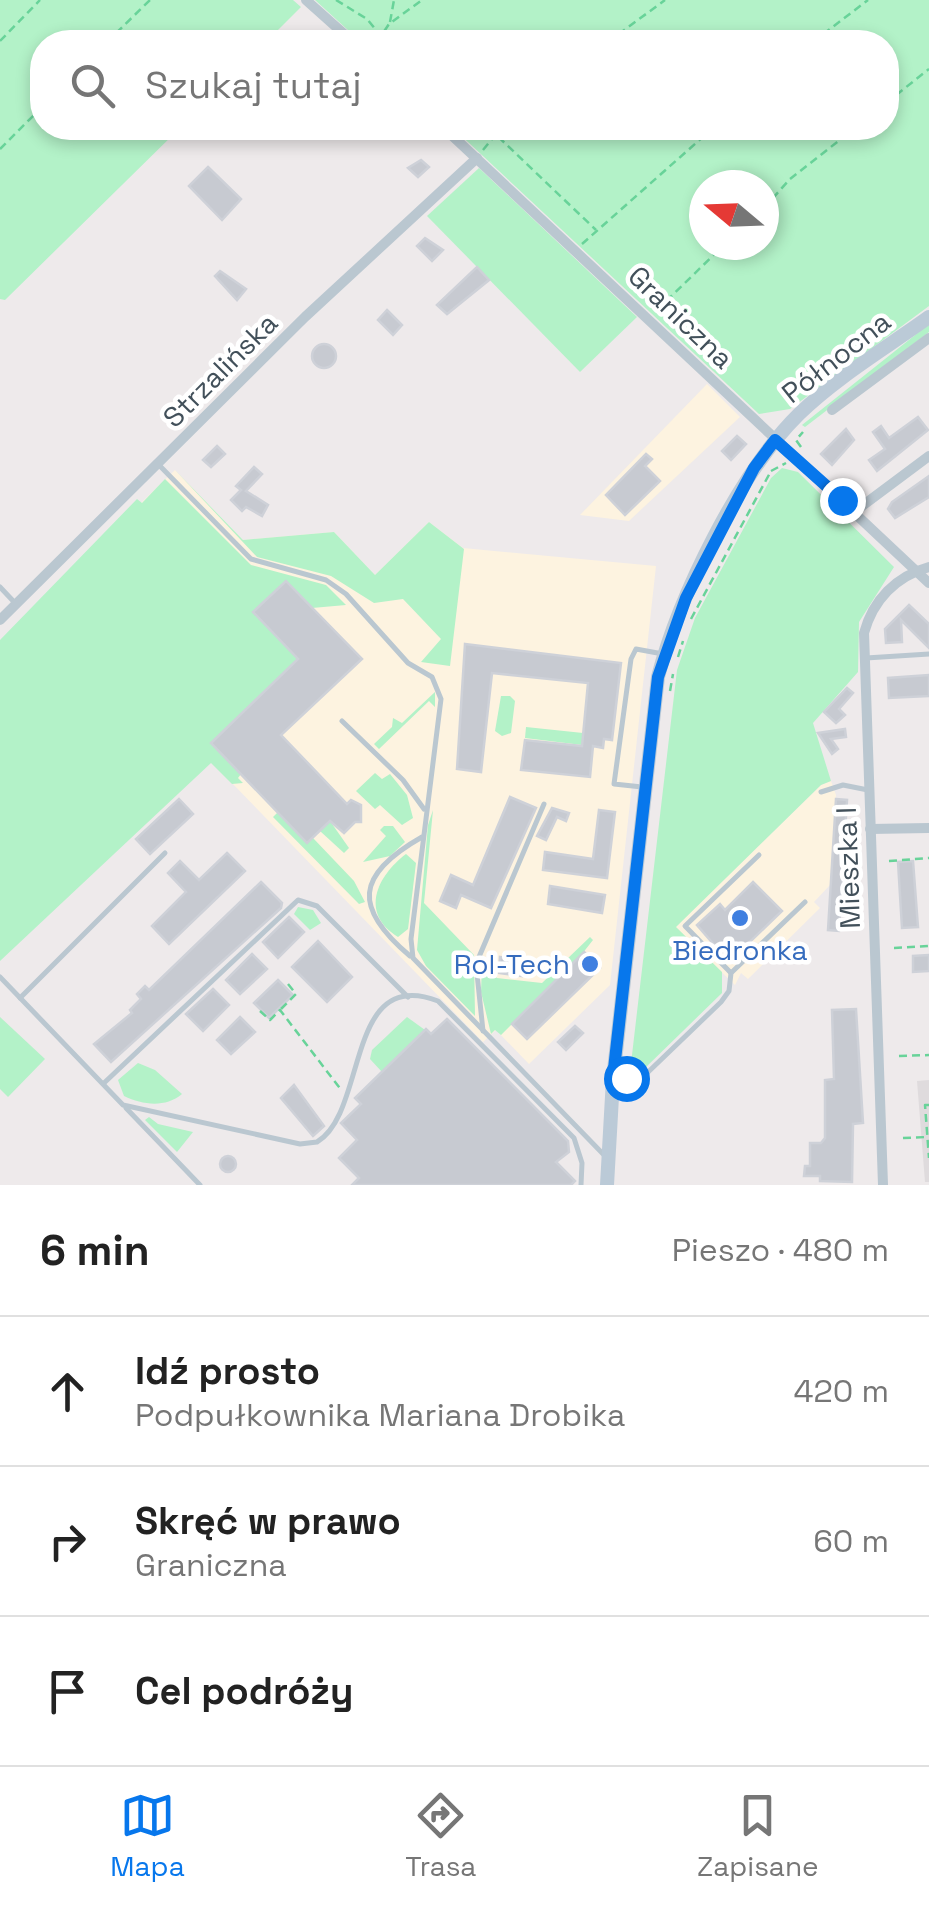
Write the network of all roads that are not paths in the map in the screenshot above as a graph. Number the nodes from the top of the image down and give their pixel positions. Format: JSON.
{"nodes":[{"id":1,"x":306,"y":0,"type":"edge"},
{"id":2,"x":340,"y":30,"type":"edge"},
{"id":3,"x":457,"y":140,"type":"edge"},
{"id":4,"x":477,"y":158,"type":"junction"},
{"id":5,"x":929,"y":317,"type":"edge"},
{"id":6,"x":929,"y":338,"type":"edge"},
{"id":7,"x":832,"y":410,"type":"dead end"},
{"id":8,"x":775,"y":440,"type":"junction"},
{"id":9,"x":929,"y":456,"type":"edge"},
{"id":10,"x":158,"y":464,"type":"junction"},
{"id":11,"x":854,"y":512,"type":"junction"},
{"id":12,"x":929,"y":567,"type":"edge"},
{"id":13,"x":915,"y":570,"type":"junction"},
{"id":14,"x":929,"y":583,"type":"edge"},
{"id":15,"x":0,"y":587,"type":"edge"},
{"id":16,"x":16,"y":604,"type":"junction"},
{"id":17,"x":0,"y":620,"type":"edge"},
{"id":18,"x":664,"y":654,"type":"junction"},
{"id":19,"x":929,"y":654,"type":"edge"},
{"id":20,"x":863,"y":658,"type":"junction"},
{"id":21,"x":342,"y":721,"type":"dead end"},
{"id":22,"x":645,"y":788,"type":"junction"},
{"id":23,"x":868,"y":790,"type":"junction"},
{"id":24,"x":822,"y":792,"type":"dead end"},
{"id":25,"x":544,"y":804,"type":"dead end"},
{"id":26,"x":426,"y":812,"type":"junction"},
{"id":27,"x":929,"y":828,"type":"edge"},
{"id":28,"x":870,"y":829,"type":"junction"},
{"id":29,"x":422,"y":836,"type":"junction"},
{"id":30,"x":165,"y":854,"type":"dead end"},
{"id":31,"x":758,"y":855,"type":"dead end"},
{"id":32,"x":805,"y":902,"type":"dead end"},
{"id":33,"x":412,"y":958,"type":"junction"},
{"id":34,"x":731,"y":973,"type":"junction"},
{"id":35,"x":0,"y":977,"type":"edge"},
{"id":36,"x":408,"y":997,"type":"junction"},
{"id":37,"x":20,"y":998,"type":"junction"},
{"id":38,"x":484,"y":1033,"type":"junction"},
{"id":39,"x":613,"y":1078,"type":"junction"},
{"id":40,"x":104,"y":1084,"type":"junction"},
{"id":41,"x":123,"y":1105,"type":"junction"},
{"id":42,"x":608,"y":1157,"type":"junction"},
{"id":43,"x":200,"y":1185,"type":"edge"},
{"id":44,"x":581,"y":1185,"type":"edge"},
{"id":45,"x":607,"y":1185,"type":"edge"},
{"id":46,"x":883,"y":1185,"type":"edge"}],
"edges":[{"from":1,"to":2,"type":"street"},
{"from":3,"to":4,"type":"street","name":"Graniczna"},
{"from":4,"to":8,"type":"street","name":"Graniczna"},
{"from":4,"to":10,"type":"street","name":"Strzalińska"},
{"from":5,"to":8,"type":"main road","name":"Północna"},
{"from":6,"to":7,"type":"street","name":"Północna"},
{"from":8,"to":11,"type":"street","name":"Graniczna"},
{"from":8,"to":18,"type":"main road","name":"Północna"},
{"from":9,"to":11,"type":"street"},
{"from":10,"to":16,"type":"street","name":"Strzalińska"},
{"from":10,"to":26,"type":"lane"},
{"from":11,"to":13,"type":"street","name":"Graniczna"},
{"from":12,"to":13,"type":"street"},
{"from":13,"to":14,"type":"street","name":"Graniczna"},
{"from":13,"to":20,"type":"street","name":"Mieszka I"},
{"from":15,"to":16,"type":"lane"},
{"from":16,"to":17,"type":"street","name":"Strzalińska"},
{"from":18,"to":22,"type":"main road","name":"Północna"},
{"from":18,"to":22,"type":"lane"},
{"from":19,"to":20,"type":"lane"},
{"from":20,"to":23,"type":"street","name":"Mieszka I"},
{"from":21,"to":26,"type":"lane"},
{"from":22,"to":39,"type":"main road","name":"Północna"},
{"from":23,"to":24,"type":"lane"},
{"from":23,"to":28,"type":"street","name":"Mieszka I"},
{"from":25,"to":38,"type":"lane"},
{"from":26,"to":29,"type":"lane"},
{"from":27,"to":28,"type":"street"},
{"from":28,"to":46,"type":"street","name":"Mieszka I"},
{"from":29,"to":33,"type":"lane"},
{"from":29,"to":33,"type":"lane"},
{"from":30,"to":37,"type":"lane"},
{"from":31,"to":34,"type":"lane"},
{"from":32,"to":34,"type":"lane"},
{"from":33,"to":38,"type":"lane"},
{"from":34,"to":39,"type":"lane"},
{"from":35,"to":37,"type":"lane"},
{"from":36,"to":40,"type":"lane"},
{"from":36,"to":41,"type":"lane"},
{"from":36,"to":44,"type":"lane"},
{"from":37,"to":40,"type":"lane"},
{"from":38,"to":42,"type":"lane"},
{"from":39,"to":42,"type":"main road","name":"Północna"},
{"from":40,"to":41,"type":"lane"},
{"from":41,"to":43,"type":"lane"},
{"from":42,"to":45,"type":"main road","name":"Północna"}]}
